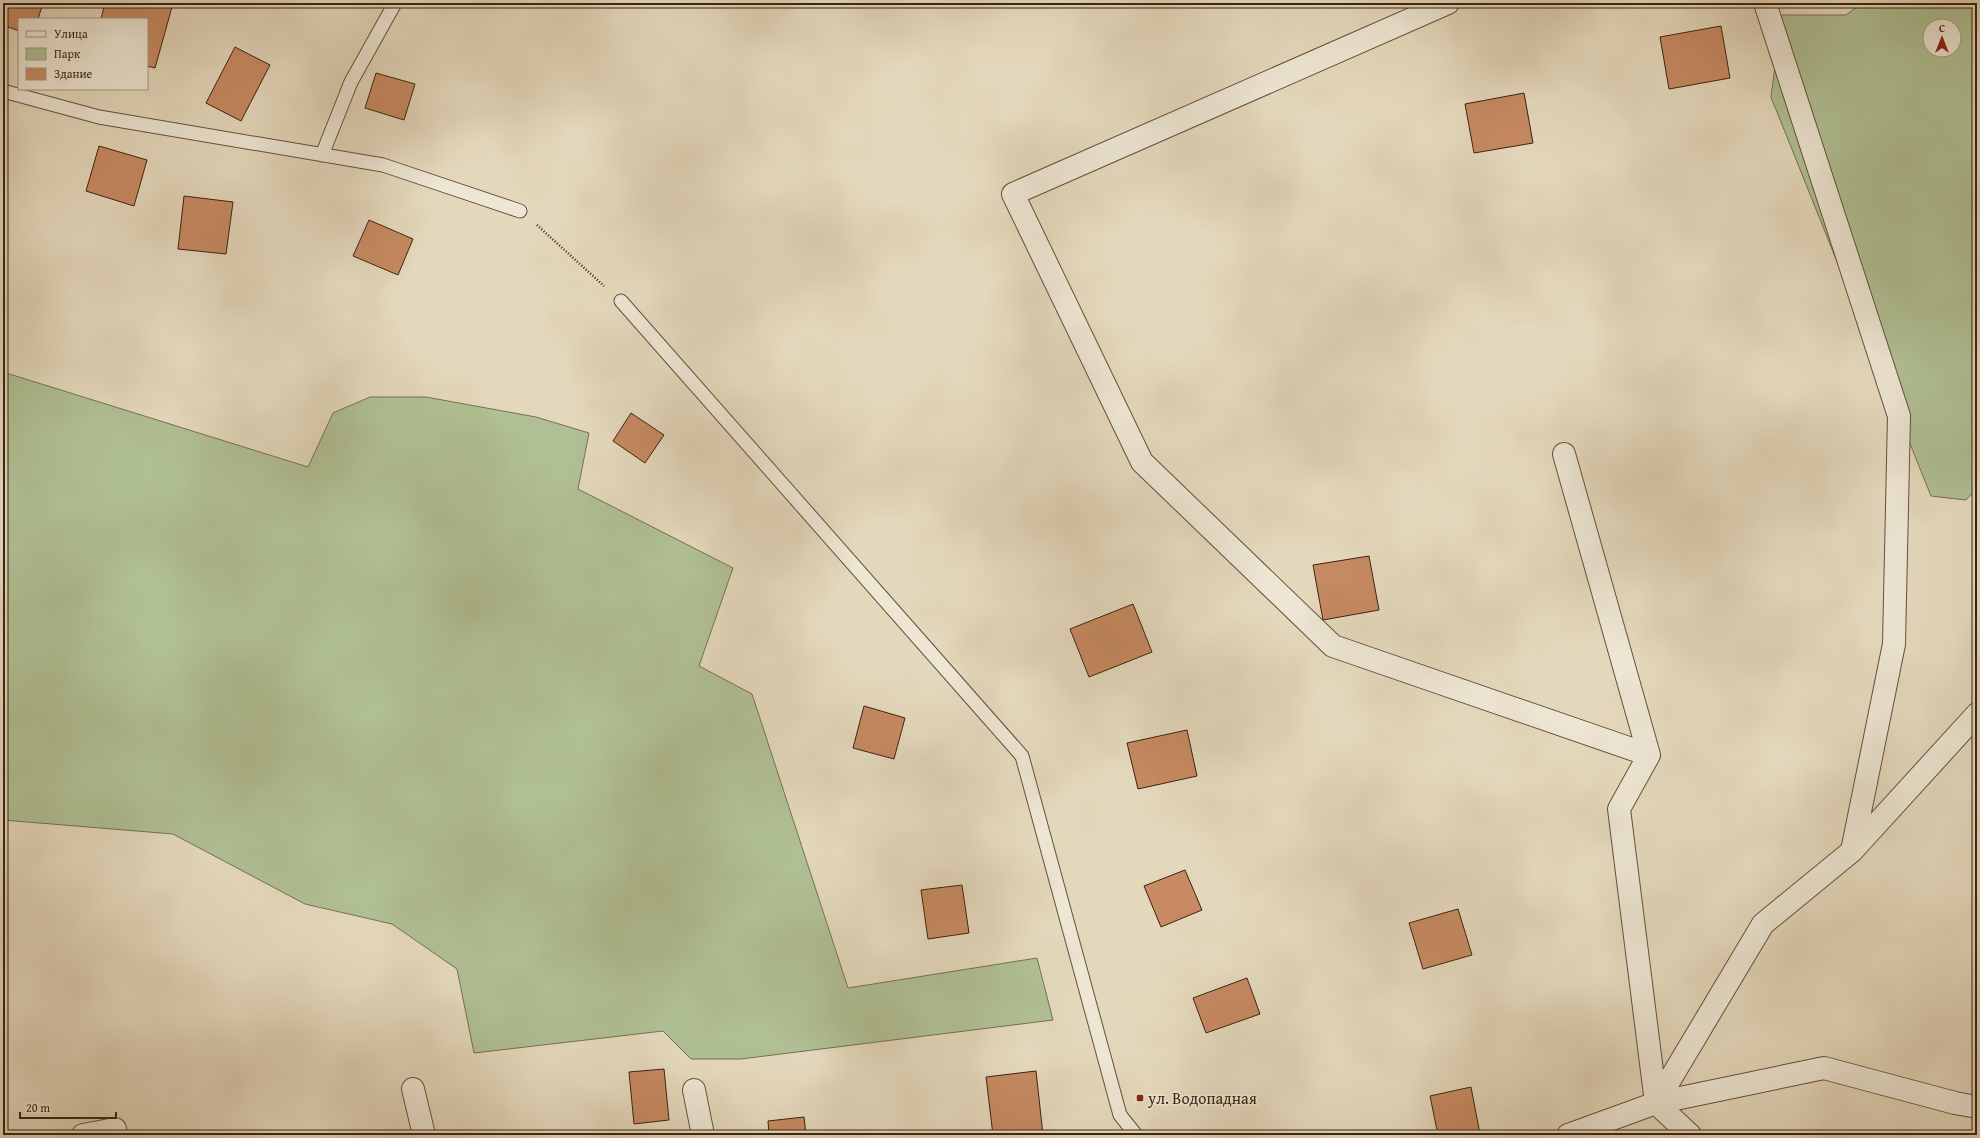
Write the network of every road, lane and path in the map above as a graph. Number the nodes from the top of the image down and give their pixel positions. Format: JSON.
{"nodes":[{"id":1,"x":395,"y":3,"type":"edge"},
{"id":2,"x":1448,"y":3,"type":"edge"},
{"id":3,"x":1765,"y":3,"type":"edge"},
{"id":4,"x":3,"y":90,"type":"edge"},
{"id":5,"x":322,"y":155,"type":"junction"},
{"id":6,"x":520,"y":211,"type":"joint"},
{"id":7,"x":621,"y":301,"type":"joint"},
{"id":8,"x":1564,"y":454,"type":"dead end"},
{"id":9,"x":1977,"y":714,"type":"edge"},
{"id":10,"x":1649,"y":755,"type":"junction"},
{"id":11,"x":1852,"y":851,"type":"junction"},
{"id":12,"x":413,"y":1089,"type":"dead end"},
{"id":13,"x":694,"y":1090,"type":"dead end"},
{"id":14,"x":1656,"y":1103,"type":"junction"},
{"id":15,"x":1977,"y":1107,"type":"edge"},
{"id":16,"x":83,"y":1135,"type":"edge"},
{"id":17,"x":116,"y":1135,"type":"edge"},
{"id":18,"x":424,"y":1135,"type":"edge"},
{"id":19,"x":703,"y":1135,"type":"edge"},
{"id":20,"x":1136,"y":1135,"type":"edge"},
{"id":21,"x":1568,"y":1135,"type":"edge"},
{"id":22,"x":1690,"y":1135,"type":"edge"}],
"edges":[{"from":1,"to":5,"type":"lane"},
{"from":2,"to":10,"type":"street"},
{"from":3,"to":11,"type":"street"},
{"from":4,"to":5,"type":"lane"},
{"from":5,"to":6,"type":"lane"},
{"from":6,"to":7,"type":"path"},
{"from":7,"to":20,"type":"lane"},
{"from":8,"to":10,"type":"street"},
{"from":9,"to":11,"type":"street"},
{"from":10,"to":14,"type":"street"},
{"from":11,"to":14,"type":"street"},
{"from":12,"to":18,"type":"street"},
{"from":13,"to":19,"type":"street"},
{"from":14,"to":15,"type":"street"},
{"from":14,"to":21,"type":"street"},
{"from":14,"to":22,"type":"street"},
{"from":16,"to":17,"type":"street"}]}
